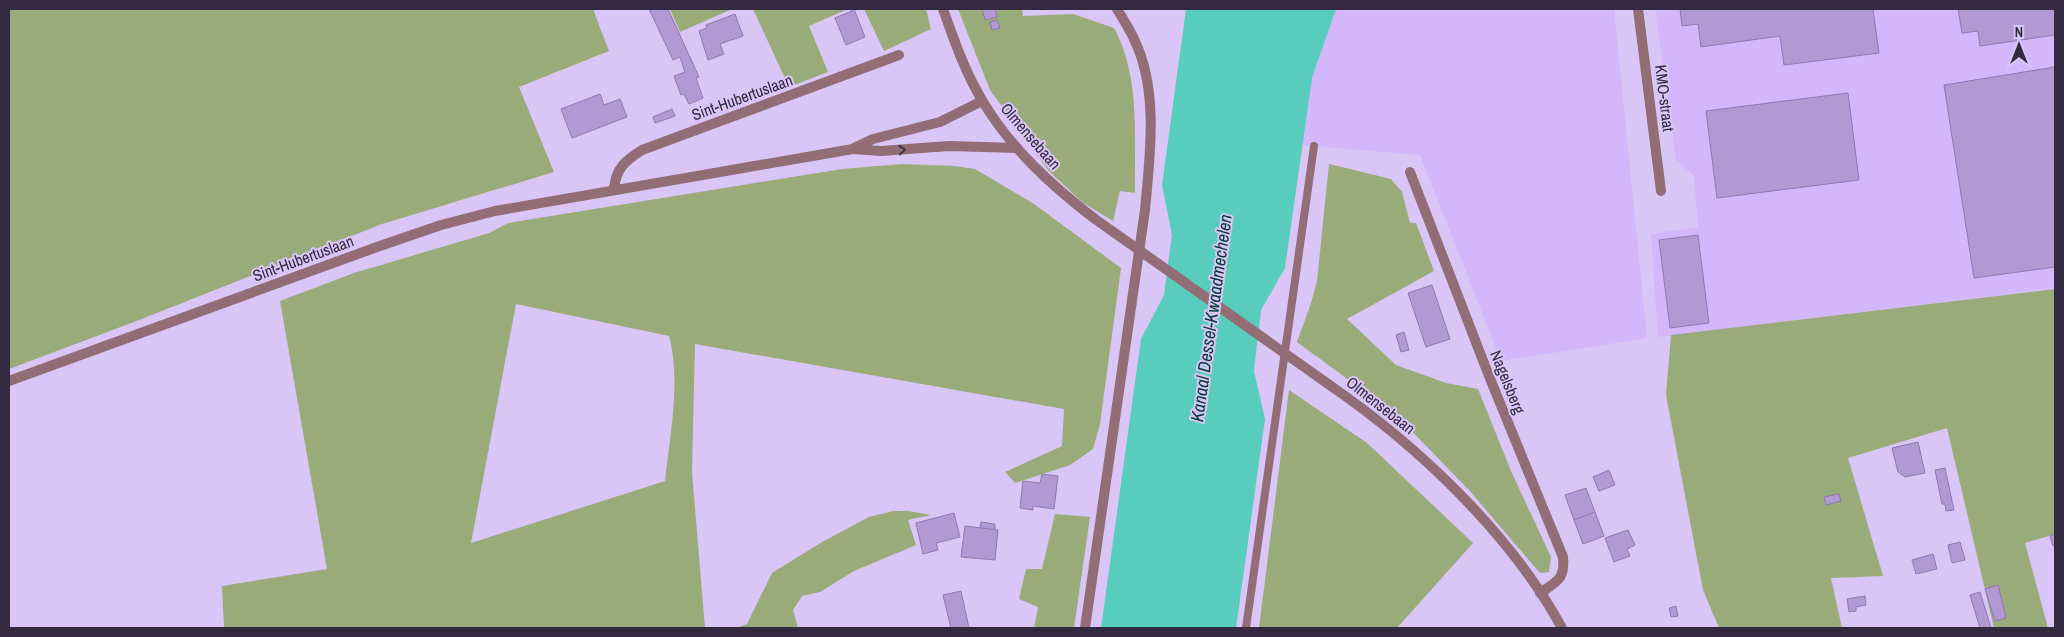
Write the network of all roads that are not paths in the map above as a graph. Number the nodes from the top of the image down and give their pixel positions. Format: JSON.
{"nodes":[{"id":1,"x":943,"y":9,"type":"edge"},
{"id":2,"x":1117,"y":9,"type":"edge"},
{"id":3,"x":1638,"y":9,"type":"edge"},
{"id":4,"x":900,"y":55,"type":"dead end"},
{"id":5,"x":982,"y":101,"type":"junction"},
{"id":6,"x":1314,"y":146,"type":"dead end"},
{"id":7,"x":1017,"y":148,"type":"junction"},
{"id":8,"x":853,"y":149,"type":"junction"},
{"id":9,"x":1410,"y":172,"type":"dead end"},
{"id":10,"x":614,"y":189,"type":"junction"},
{"id":11,"x":1661,"y":191,"type":"dead end"},
{"id":12,"x":9,"y":381,"type":"edge"},
{"id":13,"x":1540,"y":593,"type":"junction"},
{"id":14,"x":1084,"y":628,"type":"edge"},
{"id":15,"x":1246,"y":628,"type":"edge"},
{"id":16,"x":1562,"y":628,"type":"edge"}],
"edges":[{"from":1,"to":5,"type":"street","name":"Olmensebaan"},
{"from":2,"to":14,"type":"street"},
{"from":3,"to":11,"type":"street","name":"KMO-straat"},
{"from":4,"to":10,"type":"street","name":"Sint-Hubertuslaan"},
{"from":5,"to":7,"type":"street","name":"Olmensebaan"},
{"from":5,"to":8,"type":"street","name":"Sint-Hubertuslaan"},
{"from":6,"to":15,"type":"lane"},
{"from":8,"to":7,"type":"street","name":"Sint-Hubertuslaan","one_way":true},
{"from":7,"to":13,"type":"street","name":"Olmensebaan","bridge":true},
{"from":8,"to":10,"type":"street","name":"Sint-Hubertuslaan"},
{"from":9,"to":13,"type":"street","name":"Nagelsberg"},
{"from":10,"to":12,"type":"street","name":"Sint-Hubertuslaan"},
{"from":13,"to":16,"type":"street","name":"Olmensebaan"}]}
